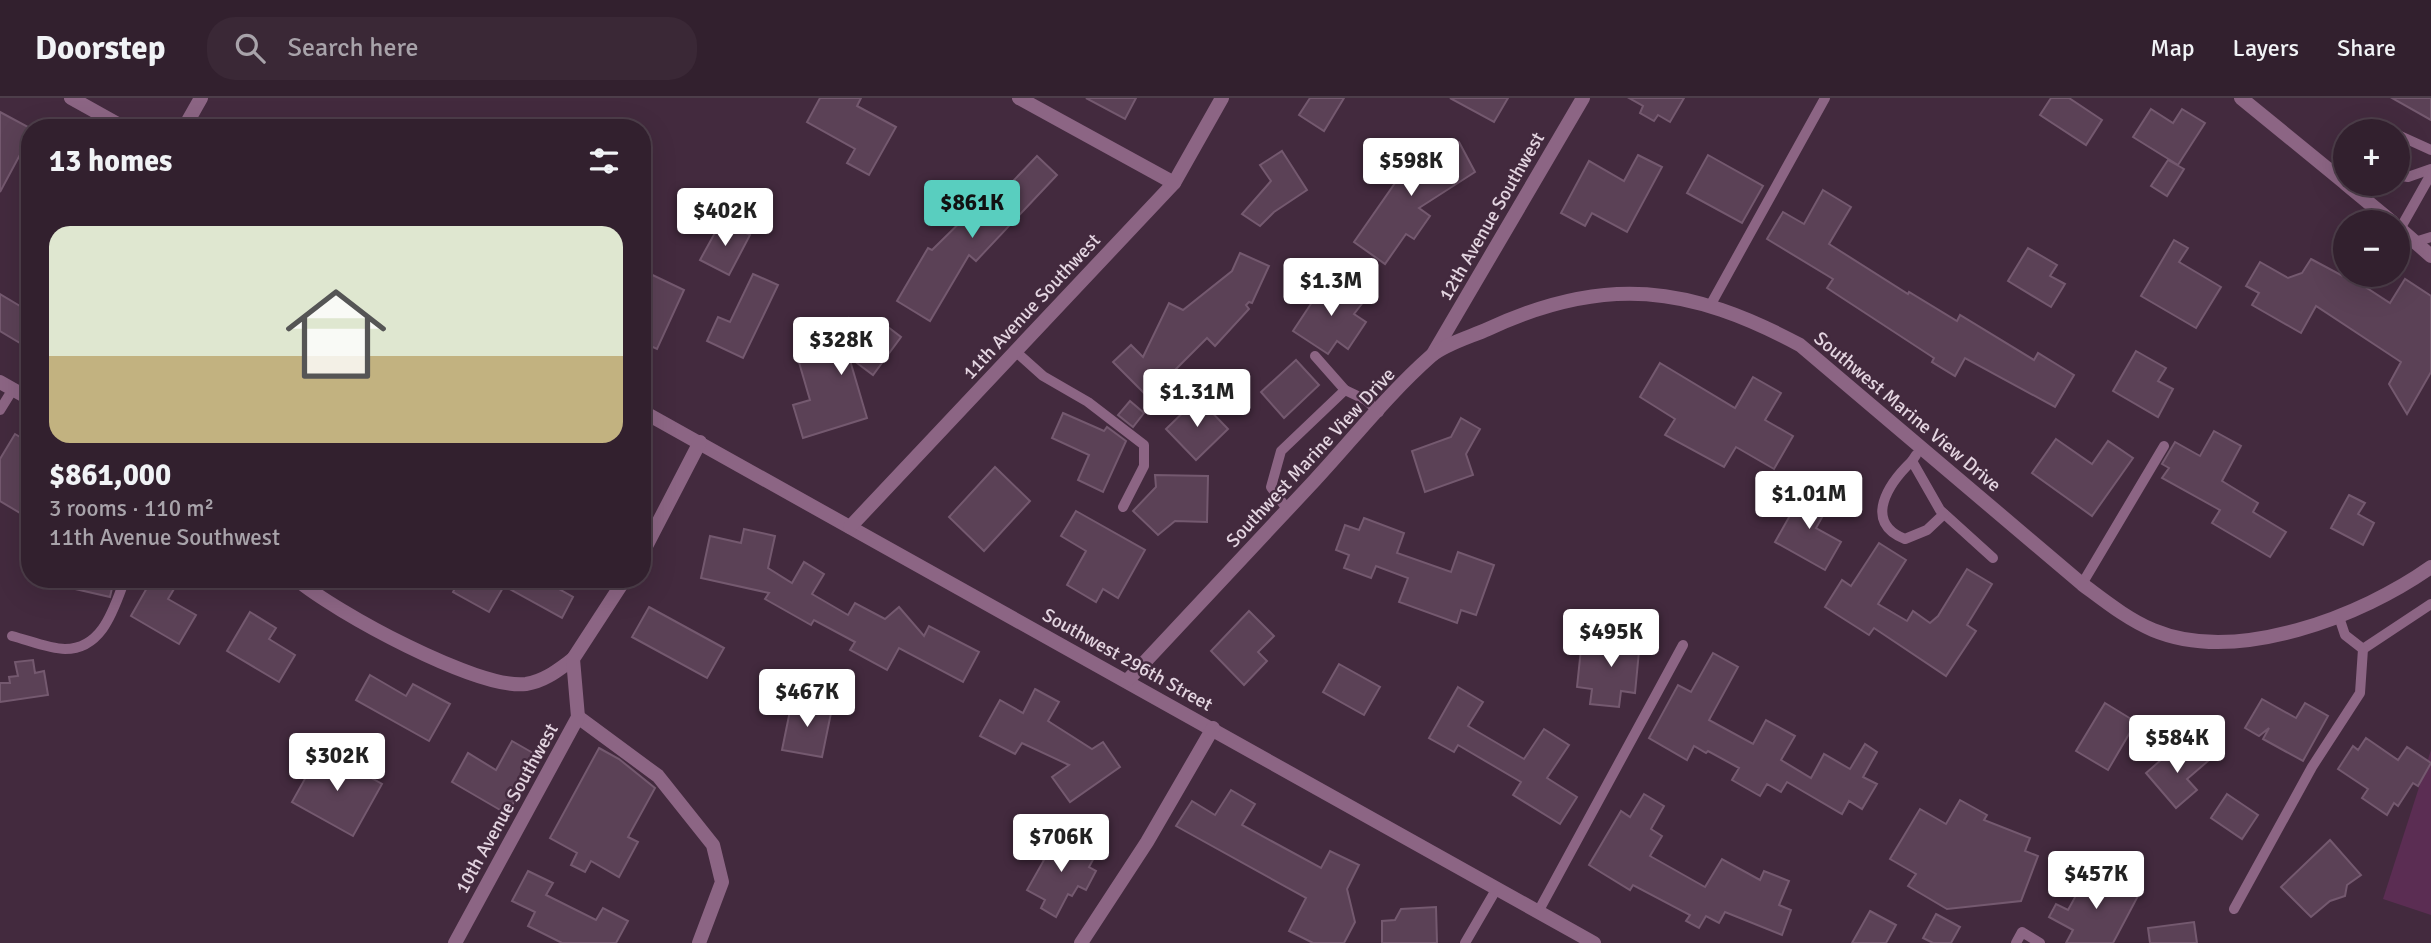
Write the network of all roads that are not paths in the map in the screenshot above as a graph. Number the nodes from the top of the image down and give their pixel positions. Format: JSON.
{"nodes":[{"id":1,"x":71,"y":98,"type":"edge"},
{"id":2,"x":201,"y":98,"type":"edge"},
{"id":3,"x":1019,"y":98,"type":"edge"},
{"id":4,"x":1222,"y":98,"type":"edge"},
{"id":5,"x":1583,"y":98,"type":"edge"},
{"id":6,"x":1825,"y":98,"type":"edge"},
{"id":7,"x":2241,"y":98,"type":"edge"},
{"id":8,"x":109,"y":119,"type":"edge"},
{"id":9,"x":189,"y":119,"type":"edge"},
{"id":10,"x":2410,"y":140,"type":"edge"},
{"id":11,"x":2431,"y":150,"type":"edge"},
{"id":12,"x":2333,"y":168,"type":"edge"},
{"id":13,"x":2330,"y":170,"type":"junction"},
{"id":14,"x":2333,"y":172,"type":"edge"},
{"id":15,"x":2431,"y":172,"type":"edge"},
{"id":16,"x":2410,"y":177,"type":"edge"},
{"id":17,"x":1174,"y":183,"type":"junction"},
{"id":18,"x":2361,"y":196,"type":"edge"},
{"id":19,"x":2377,"y":210,"type":"edge"},
{"id":20,"x":2406,"y":210,"type":"edge"},
{"id":21,"x":2431,"y":237,"type":"edge"},
{"id":22,"x":2410,"y":238,"type":"edge"},
{"id":23,"x":2415,"y":242,"type":"junction"},
{"id":24,"x":2431,"y":256,"type":"edge"},
{"id":25,"x":1711,"y":304,"type":"junction"},
{"id":26,"x":1016,"y":351,"type":"junction"},
{"id":27,"x":1433,"y":354,"type":"junction"},
{"id":28,"x":1315,"y":356,"type":"dead end"},
{"id":29,"x":6,"y":385,"type":"edge"},
{"id":30,"x":1345,"y":390,"type":"junction"},
{"id":31,"x":0,"y":410,"type":"edge"},
{"id":32,"x":1379,"y":412,"type":"junction"},
{"id":33,"x":651,"y":416,"type":"edge"},
{"id":34,"x":700,"y":442,"type":"junction"},
{"id":35,"x":1920,"y":446,"type":"junction"},
{"id":36,"x":2164,"y":446,"type":"dead end"},
{"id":37,"x":1912,"y":461,"type":"junction"},
{"id":38,"x":1124,"y":507,"type":"dead end"},
{"id":39,"x":1287,"y":509,"type":"junction"},
{"id":40,"x":1944,"y":514,"type":"junction"},
{"id":41,"x":849,"y":527,"type":"junction"},
{"id":42,"x":651,"y":537,"type":"edge"},
{"id":43,"x":1993,"y":558,"type":"dead end"},
{"id":44,"x":2431,"y":568,"type":"edge"},
{"id":45,"x":2082,"y":584,"type":"junction"},
{"id":46,"x":121,"y":588,"type":"edge"},
{"id":47,"x":310,"y":588,"type":"edge"},
{"id":48,"x":619,"y":588,"type":"edge"},
{"id":49,"x":2431,"y":604,"type":"edge"},
{"id":50,"x":2339,"y":617,"type":"junction"},
{"id":51,"x":12,"y":636,"type":"dead end"},
{"id":52,"x":1683,"y":645,"type":"dead end"},
{"id":53,"x":2363,"y":649,"type":"junction"},
{"id":54,"x":573,"y":659,"type":"junction"},
{"id":55,"x":1127,"y":681,"type":"junction"},
{"id":56,"x":579,"y":717,"type":"junction"},
{"id":57,"x":1213,"y":728,"type":"junction"},
{"id":58,"x":1497,"y":888,"type":"junction"},
{"id":59,"x":2234,"y":909,"type":"dead end"},
{"id":60,"x":1538,"y":912,"type":"junction"},
{"id":61,"x":455,"y":943,"type":"edge"},
{"id":62,"x":699,"y":943,"type":"edge"},
{"id":63,"x":1081,"y":943,"type":"edge"},
{"id":64,"x":1465,"y":943,"type":"edge"},
{"id":65,"x":1594,"y":943,"type":"edge"},
{"id":66,"x":2016,"y":943,"type":"edge"},
{"id":67,"x":2040,"y":943,"type":"edge"}],
"edges":[{"from":1,"to":8,"type":"street"},
{"from":2,"to":9,"type":"street"},
{"from":3,"to":17,"type":"street"},
{"from":4,"to":17,"type":"street","name":"11th Avenue Southwest"},
{"from":5,"to":27,"type":"street","name":"12th Avenue Southwest"},
{"from":6,"to":25,"type":"lane"},
{"from":7,"to":13,"type":"street"},
{"from":10,"to":11,"type":"lane"},
{"from":12,"to":13,"type":"lane"},
{"from":13,"to":14,"type":"street"},
{"from":15,"to":16,"type":"lane"},
{"from":15,"to":20,"type":"lane"},
{"from":17,"to":26,"type":"street","name":"11th Avenue Southwest"},
{"from":18,"to":19,"type":"street"},
{"from":21,"to":23,"type":"lane"},
{"from":22,"to":23,"type":"street"},
{"from":23,"to":24,"type":"street"},
{"from":25,"to":27,"type":"street","name":"Southwest Marine View Drive"},
{"from":25,"to":35,"type":"street","name":"Southwest Marine View Drive"},
{"from":26,"to":38,"type":"lane"},
{"from":26,"to":41,"type":"street","name":"11th Avenue Southwest"},
{"from":27,"to":32,"type":"street","name":"Southwest Marine View Drive"},
{"from":28,"to":30,"type":"lane"},
{"from":29,"to":31,"type":"lane"},
{"from":30,"to":32,"type":"lane"},
{"from":30,"to":39,"type":"lane"},
{"from":32,"to":39,"type":"street","name":"Southwest Marine View Drive"},
{"from":33,"to":34,"type":"street","name":"Southwest 296th Street"},
{"from":34,"to":41,"type":"street","name":"Southwest 296th Street"},
{"from":34,"to":42,"type":"street"},
{"from":35,"to":37,"type":"lane"},
{"from":35,"to":45,"type":"street","name":"Southwest Marine View Drive"},
{"from":36,"to":45,"type":"lane"},
{"from":37,"to":40,"type":"lane"},
{"from":37,"to":40,"type":"lane"},
{"from":39,"to":55,"type":"street","name":"Southwest Marine View Drive"},
{"from":40,"to":43,"type":"lane"},
{"from":41,"to":55,"type":"street","name":"Southwest 296th Street"},
{"from":44,"to":50,"type":"street","name":"Southwest Marine View Drive"},
{"from":45,"to":50,"type":"street","name":"Southwest Marine View Drive"},
{"from":46,"to":51,"type":"lane"},
{"from":47,"to":54,"type":"street"},
{"from":48,"to":54,"type":"street"},
{"from":49,"to":53,"type":"lane"},
{"from":50,"to":53,"type":"lane"},
{"from":52,"to":60,"type":"lane"},
{"from":53,"to":59,"type":"lane"},
{"from":54,"to":56,"type":"street","name":"10th Avenue Southwest"},
{"from":55,"to":57,"type":"street","name":"Southwest 296th Street"},
{"from":56,"to":61,"type":"street","name":"10th Avenue Southwest"},
{"from":56,"to":62,"type":"street"},
{"from":57,"to":58,"type":"street","name":"Southwest 296th Street"},
{"from":57,"to":63,"type":"street"},
{"from":58,"to":60,"type":"street","name":"Southwest 296th Street"},
{"from":58,"to":64,"type":"lane"},
{"from":60,"to":65,"type":"street","name":"Southwest 296th Street"},
{"from":66,"to":67,"type":"lane"}]}
